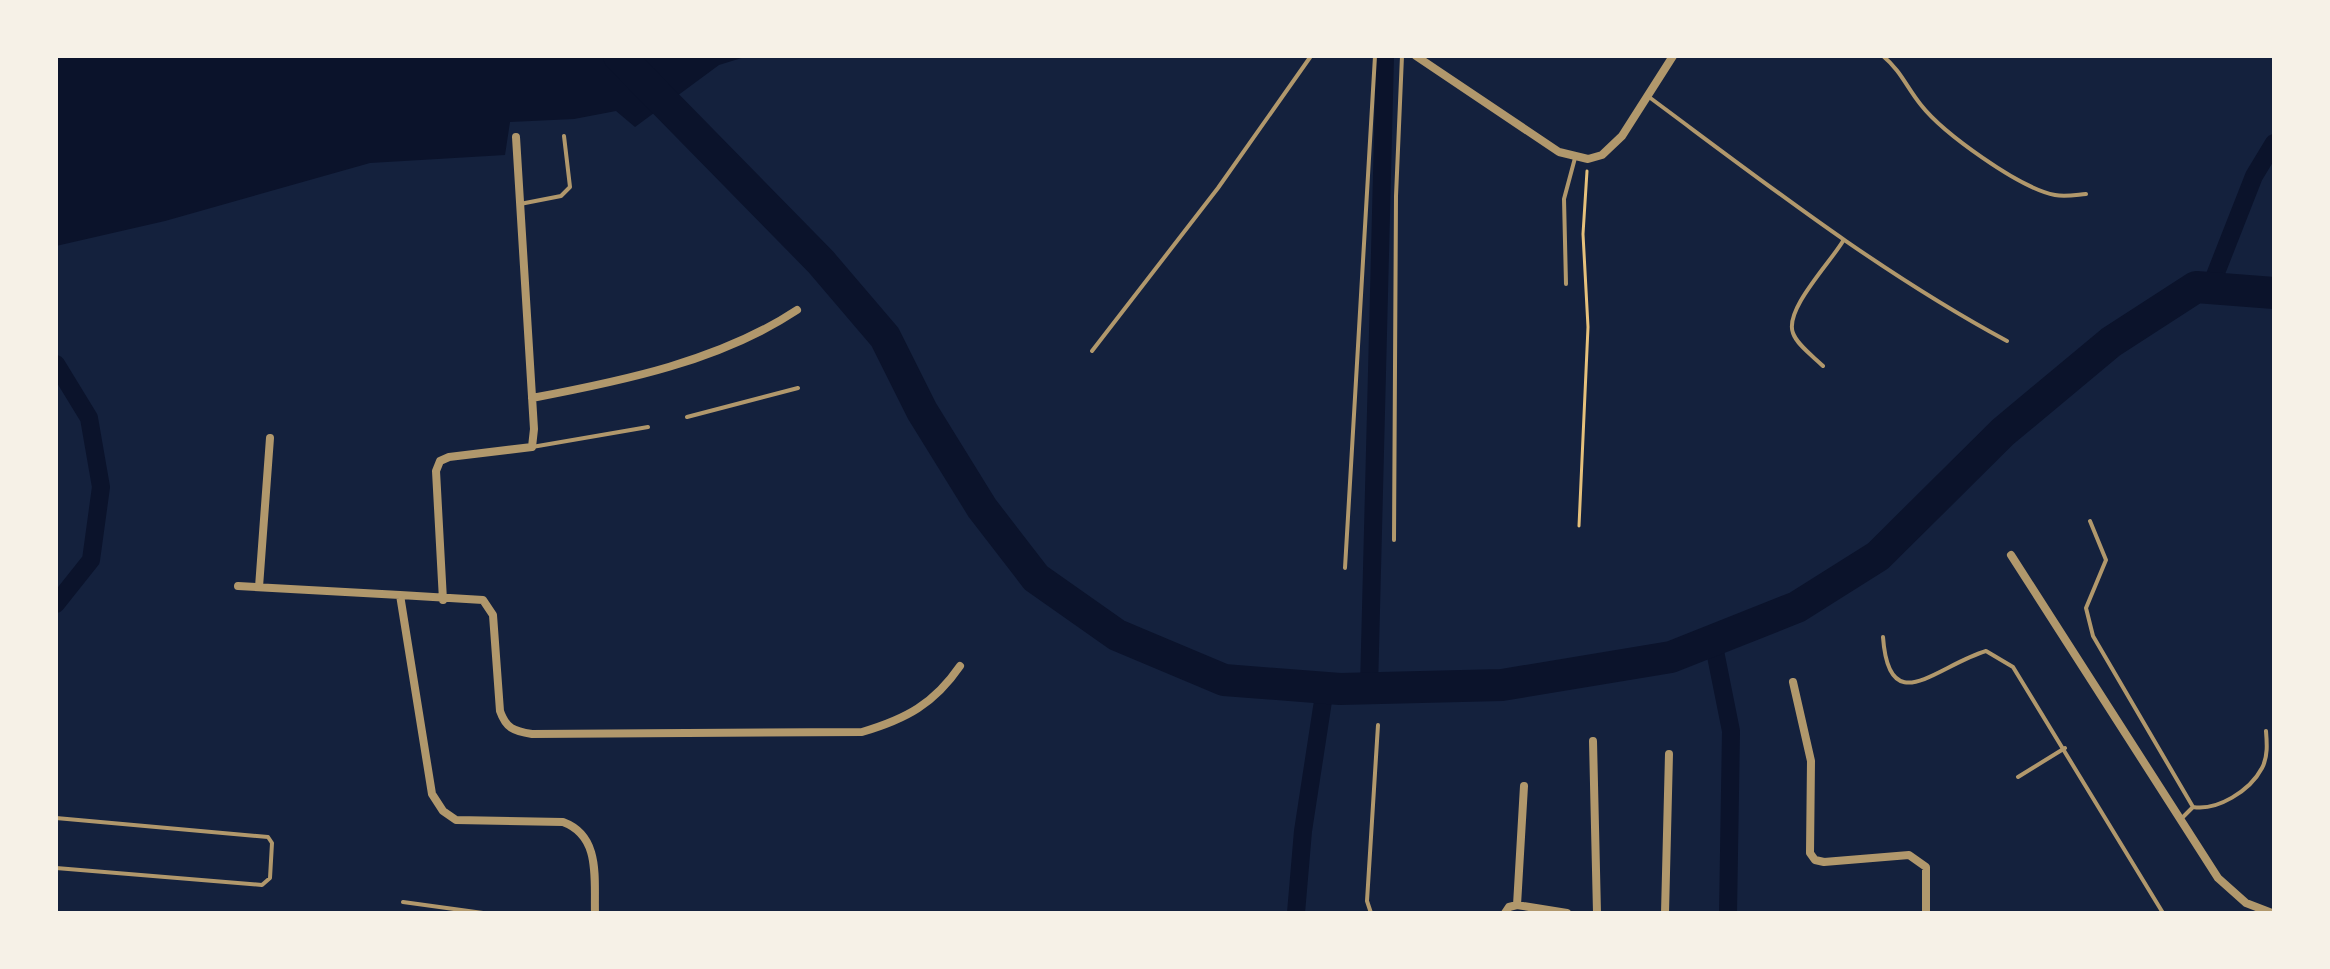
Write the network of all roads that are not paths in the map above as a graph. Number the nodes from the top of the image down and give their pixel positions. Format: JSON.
{"nodes":[{"id":1,"x":1311,"y":56,"type":"edge"},
{"id":2,"x":1375,"y":56,"type":"edge"},
{"id":3,"x":1402,"y":56,"type":"edge"},
{"id":4,"x":1416,"y":56,"type":"edge"},
{"id":5,"x":1673,"y":56,"type":"edge"},
{"id":6,"x":1883,"y":56,"type":"edge"},
{"id":7,"x":1649,"y":97,"type":"junction"},
{"id":8,"x":564,"y":136,"type":"dead end"},
{"id":9,"x":516,"y":137,"type":"dead end"},
{"id":10,"x":1575,"y":158,"type":"junction"},
{"id":11,"x":2086,"y":194,"type":"dead end"},
{"id":12,"x":520,"y":204,"type":"junction"},
{"id":13,"x":1843,"y":241,"type":"junction"},
{"id":14,"x":1566,"y":284,"type":"dead end"},
{"id":15,"x":797,"y":310,"type":"dead end"},
{"id":16,"x":2007,"y":341,"type":"dead end"},
{"id":17,"x":1092,"y":351,"type":"dead end"},
{"id":18,"x":1823,"y":366,"type":"dead end"},
{"id":19,"x":798,"y":388,"type":"dead end"},
{"id":20,"x":532,"y":398,"type":"junction"},
{"id":21,"x":687,"y":417,"type":"dead end"},
{"id":22,"x":648,"y":427,"type":"dead end"},
{"id":23,"x":270,"y":438,"type":"dead end"},
{"id":24,"x":532,"y":447,"type":"junction"},
{"id":25,"x":2090,"y":521,"type":"dead end"},
{"id":26,"x":1394,"y":540,"type":"dead end"},
{"id":27,"x":2011,"y":555,"type":"dead end"},
{"id":28,"x":1345,"y":568,"type":"dead end"},
{"id":29,"x":238,"y":586,"type":"dead end"},
{"id":30,"x":259,"y":587,"type":"junction"},
{"id":31,"x":400,"y":595,"type":"junction"},
{"id":32,"x":443,"y":600,"type":"junction"},
{"id":33,"x":1883,"y":637,"type":"dead end"},
{"id":34,"x":960,"y":666,"type":"dead end"},
{"id":35,"x":1793,"y":682,"type":"dead end"},
{"id":36,"x":1378,"y":725,"type":"dead end"},
{"id":37,"x":2266,"y":731,"type":"dead end"},
{"id":38,"x":1593,"y":741,"type":"dead end"},
{"id":39,"x":2065,"y":748,"type":"junction"},
{"id":40,"x":1669,"y":754,"type":"dead end"},
{"id":41,"x":2018,"y":777,"type":"dead end"},
{"id":42,"x":1524,"y":786,"type":"dead end"},
{"id":43,"x":2193,"y":807,"type":"junction"},
{"id":44,"x":56,"y":818,"type":"edge"},
{"id":45,"x":2181,"y":820,"type":"junction"},
{"id":46,"x":56,"y":868,"type":"edge"},
{"id":47,"x":403,"y":902,"type":"dead end"},
{"id":48,"x":1517,"y":905,"type":"junction"},
{"id":49,"x":483,"y":913,"type":"edge"},
{"id":50,"x":595,"y":913,"type":"edge"},
{"id":51,"x":1371,"y":913,"type":"edge"},
{"id":52,"x":1505,"y":913,"type":"edge"},
{"id":53,"x":1567,"y":913,"type":"edge"},
{"id":54,"x":1597,"y":913,"type":"edge"},
{"id":55,"x":1665,"y":913,"type":"edge"},
{"id":56,"x":1926,"y":913,"type":"edge"},
{"id":57,"x":2163,"y":913,"type":"edge"},
{"id":58,"x":2272,"y":913,"type":"edge"}],
"edges":[{"from":1,"to":17,"type":"lane"},
{"from":2,"to":28,"type":"lane"},
{"from":3,"to":26,"type":"lane"},
{"from":4,"to":10,"type":"street"},
{"from":5,"to":7,"type":"street"},
{"from":6,"to":11,"type":"lane"},
{"from":7,"to":10,"type":"street"},
{"from":7,"to":13,"type":"lane"},
{"from":8,"to":12,"type":"lane"},
{"from":9,"to":12,"type":"street"},
{"from":10,"to":14,"type":"lane"},
{"from":12,"to":20,"type":"street"},
{"from":13,"to":16,"type":"lane"},
{"from":13,"to":18,"type":"lane"},
{"from":15,"to":20,"type":"street"},
{"from":19,"to":21,"type":"lane"},
{"from":20,"to":24,"type":"street"},
{"from":22,"to":24,"type":"lane"},
{"from":23,"to":30,"type":"street"},
{"from":24,"to":32,"type":"street"},
{"from":25,"to":43,"type":"lane"},
{"from":27,"to":45,"type":"street"},
{"from":29,"to":30,"type":"street"},
{"from":30,"to":31,"type":"street"},
{"from":31,"to":32,"type":"street"},
{"from":31,"to":50,"type":"street"},
{"from":32,"to":34,"type":"street"},
{"from":33,"to":39,"type":"lane"},
{"from":35,"to":56,"type":"street"},
{"from":36,"to":51,"type":"lane"},
{"from":37,"to":43,"type":"lane"},
{"from":38,"to":54,"type":"street"},
{"from":39,"to":41,"type":"lane"},
{"from":39,"to":57,"type":"lane"},
{"from":40,"to":55,"type":"street"},
{"from":42,"to":48,"type":"street"},
{"from":43,"to":45,"type":"lane"},
{"from":44,"to":46,"type":"lane"},
{"from":45,"to":58,"type":"street"},
{"from":47,"to":49,"type":"lane"},
{"from":48,"to":52,"type":"street"},
{"from":48,"to":53,"type":"street"}]}
